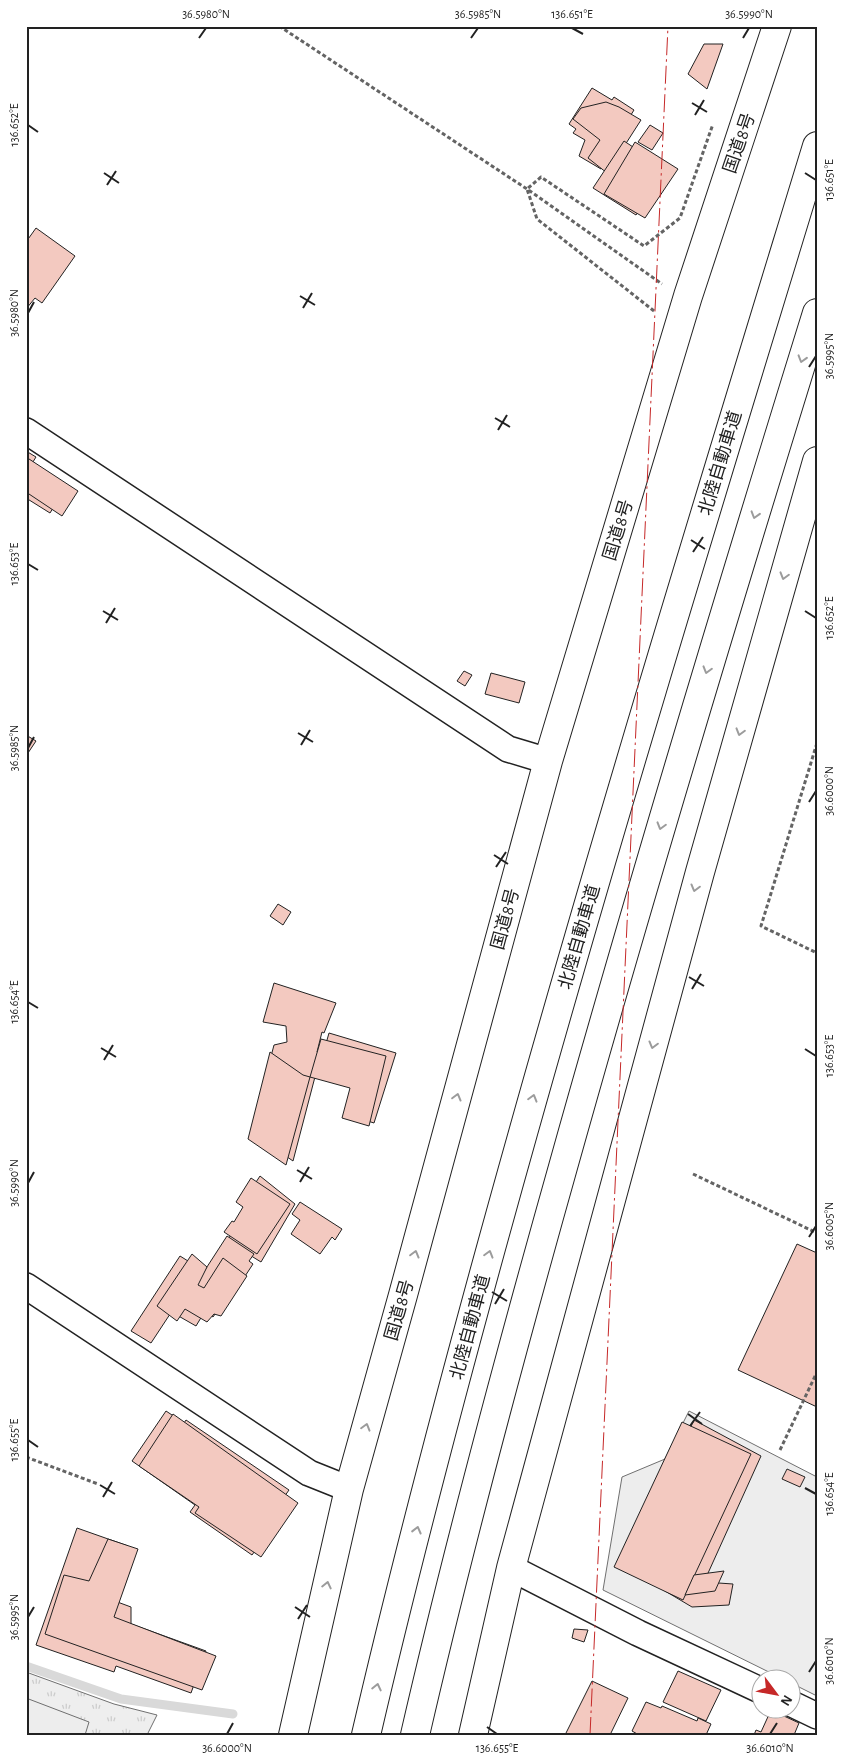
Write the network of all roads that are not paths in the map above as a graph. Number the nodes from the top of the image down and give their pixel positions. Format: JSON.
{"nodes":[{"id":1,"x":777,"y":26,"type":"edge"},
{"id":2,"x":817,"y":146,"type":"edge"},
{"id":3,"x":817,"y":313,"type":"edge"},
{"id":4,"x":26,"y":431,"type":"edge"},
{"id":5,"x":817,"y":462,"type":"edge"},
{"id":6,"x":548,"y":761,"type":"junction"},
{"id":7,"x":26,"y":1286,"type":"edge"},
{"id":8,"x":349,"y":1489,"type":"junction"},
{"id":9,"x":511,"y":1568,"type":"junction"},
{"id":10,"x":318,"y":1625,"type":"junction"},
{"id":11,"x":750,"y":1685,"type":"edge"},
{"id":12,"x":800,"y":1708,"type":"edge"},
{"id":13,"x":817,"y":1716,"type":"edge"},
{"id":14,"x":276,"y":1735,"type":"edge"},
{"id":15,"x":293,"y":1735,"type":"edge"},
{"id":16,"x":366,"y":1735,"type":"edge"},
{"id":17,"x":415,"y":1735,"type":"edge"},
{"id":18,"x":473,"y":1735,"type":"edge"},
{"id":19,"x":489,"y":1735,"type":"edge"}],
"edges":[{"from":1,"to":6,"type":"highway","name":"国道8号"},
{"from":16,"to":2,"type":"highway","name":"北陸自動車道","one_way":true},
{"from":3,"to":17,"type":"highway","one_way":true},
{"from":4,"to":6,"type":"street"},
{"from":5,"to":9,"type":"highway","one_way":true},
{"from":8,"to":6,"type":"highway","name":"国道8号","one_way":true},
{"from":7,"to":8,"type":"street"},
{"from":10,"to":8,"type":"highway","name":"国道8号","one_way":true},
{"from":9,"to":11,"type":"street"},
{"from":9,"to":18,"type":"highway"},
{"from":9,"to":19,"type":"highway"},
{"from":10,"to":14,"type":"highway"},
{"from":10,"to":15,"type":"highway","name":"国道8号"},
{"from":12,"to":13,"type":"street"}]}
